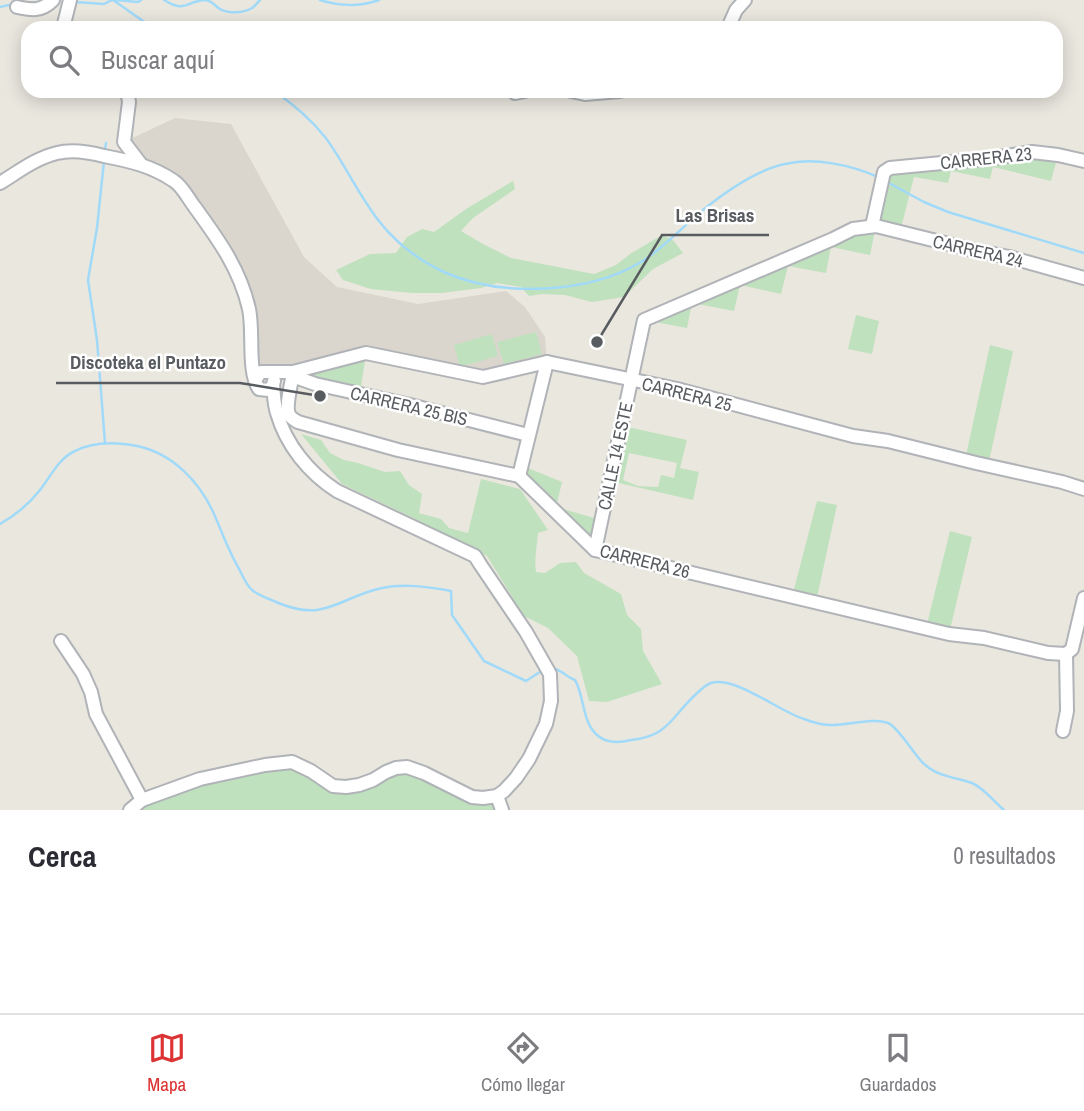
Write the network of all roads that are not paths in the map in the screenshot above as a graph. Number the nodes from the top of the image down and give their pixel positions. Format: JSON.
{"nodes":[{"id":1,"x":69,"y":0,"type":"edge"},
{"id":2,"x":745,"y":0,"type":"edge"},
{"id":3,"x":51,"y":2,"type":"edge"},
{"id":4,"x":16,"y":7,"type":"dead end"},
{"id":5,"x":64,"y":21,"type":"edge"},
{"id":6,"x":731,"y":21,"type":"edge"},
{"id":7,"x":128,"y":98,"type":"edge"},
{"id":8,"x":1084,"y":161,"type":"edge"},
{"id":9,"x":140,"y":163,"type":"junction"},
{"id":10,"x":0,"y":183,"type":"edge"},
{"id":11,"x":872,"y":226,"type":"junction"},
{"id":12,"x":1084,"y":278,"type":"edge"},
{"id":13,"x":253,"y":360,"type":"junction"},
{"id":14,"x":547,"y":362,"type":"junction"},
{"id":15,"x":291,"y":372,"type":"junction"},
{"id":16,"x":272,"y":379,"type":"junction"},
{"id":17,"x":632,"y":380,"type":"junction"},
{"id":18,"x":257,"y":384,"type":"junction"},
{"id":19,"x":276,"y":412,"type":"junction"},
{"id":20,"x":528,"y":435,"type":"junction"},
{"id":21,"x":519,"y":476,"type":"junction"},
{"id":22,"x":1084,"y":489,"type":"edge"},
{"id":23,"x":594,"y":550,"type":"junction"},
{"id":24,"x":1084,"y":598,"type":"edge"},
{"id":25,"x":61,"y":641,"type":"dead end"},
{"id":26,"x":1069,"y":651,"type":"junction"},
{"id":27,"x":1063,"y":731,"type":"dead end"},
{"id":28,"x":497,"y":796,"type":"junction"},
{"id":29,"x":142,"y":800,"type":"junction"},
{"id":30,"x":130,"y":810,"type":"edge"},
{"id":31,"x":502,"y":810,"type":"edge"}],
"edges":[{"from":1,"to":5,"type":"street"},
{"from":2,"to":6,"type":"street"},
{"from":3,"to":4,"type":"street"},
{"from":7,"to":9,"type":"street"},
{"from":8,"to":11,"type":"street","name":"CARRERA 23"},
{"from":9,"to":10,"type":"street"},
{"from":9,"to":13,"type":"street"},
{"from":11,"to":12,"type":"street","name":"CARRERA 24"},
{"from":11,"to":17,"type":"street","name":"CALLE 14 ESTE"},
{"from":13,"to":16,"type":"street"},
{"from":13,"to":18,"type":"street"},
{"from":14,"to":15,"type":"street","name":"CARRERA 25"},
{"from":14,"to":17,"type":"street","name":"CARRERA 25"},
{"from":14,"to":20,"type":"street"},
{"from":15,"to":16,"type":"street","name":"CARRERA 25"},
{"from":15,"to":20,"type":"street","name":"CARRERA 25 BIS"},
{"from":15,"to":21,"type":"street"},
{"from":16,"to":18,"type":"street","name":"CARRERA 25"},
{"from":16,"to":19,"type":"street"},
{"from":17,"to":22,"type":"street","name":"CARRERA 25"},
{"from":17,"to":23,"type":"street","name":"CALLE 14 ESTE"},
{"from":18,"to":19,"type":"street"},
{"from":19,"to":28,"type":"street"},
{"from":20,"to":21,"type":"street"},
{"from":21,"to":23,"type":"street","name":"CARRERA 26"},
{"from":23,"to":26,"type":"street","name":"CARRERA 26"},
{"from":24,"to":26,"type":"street"},
{"from":25,"to":29,"type":"street"},
{"from":26,"to":27,"type":"street"},
{"from":28,"to":29,"type":"street"},
{"from":28,"to":31,"type":"street"},
{"from":29,"to":30,"type":"street"}]}
